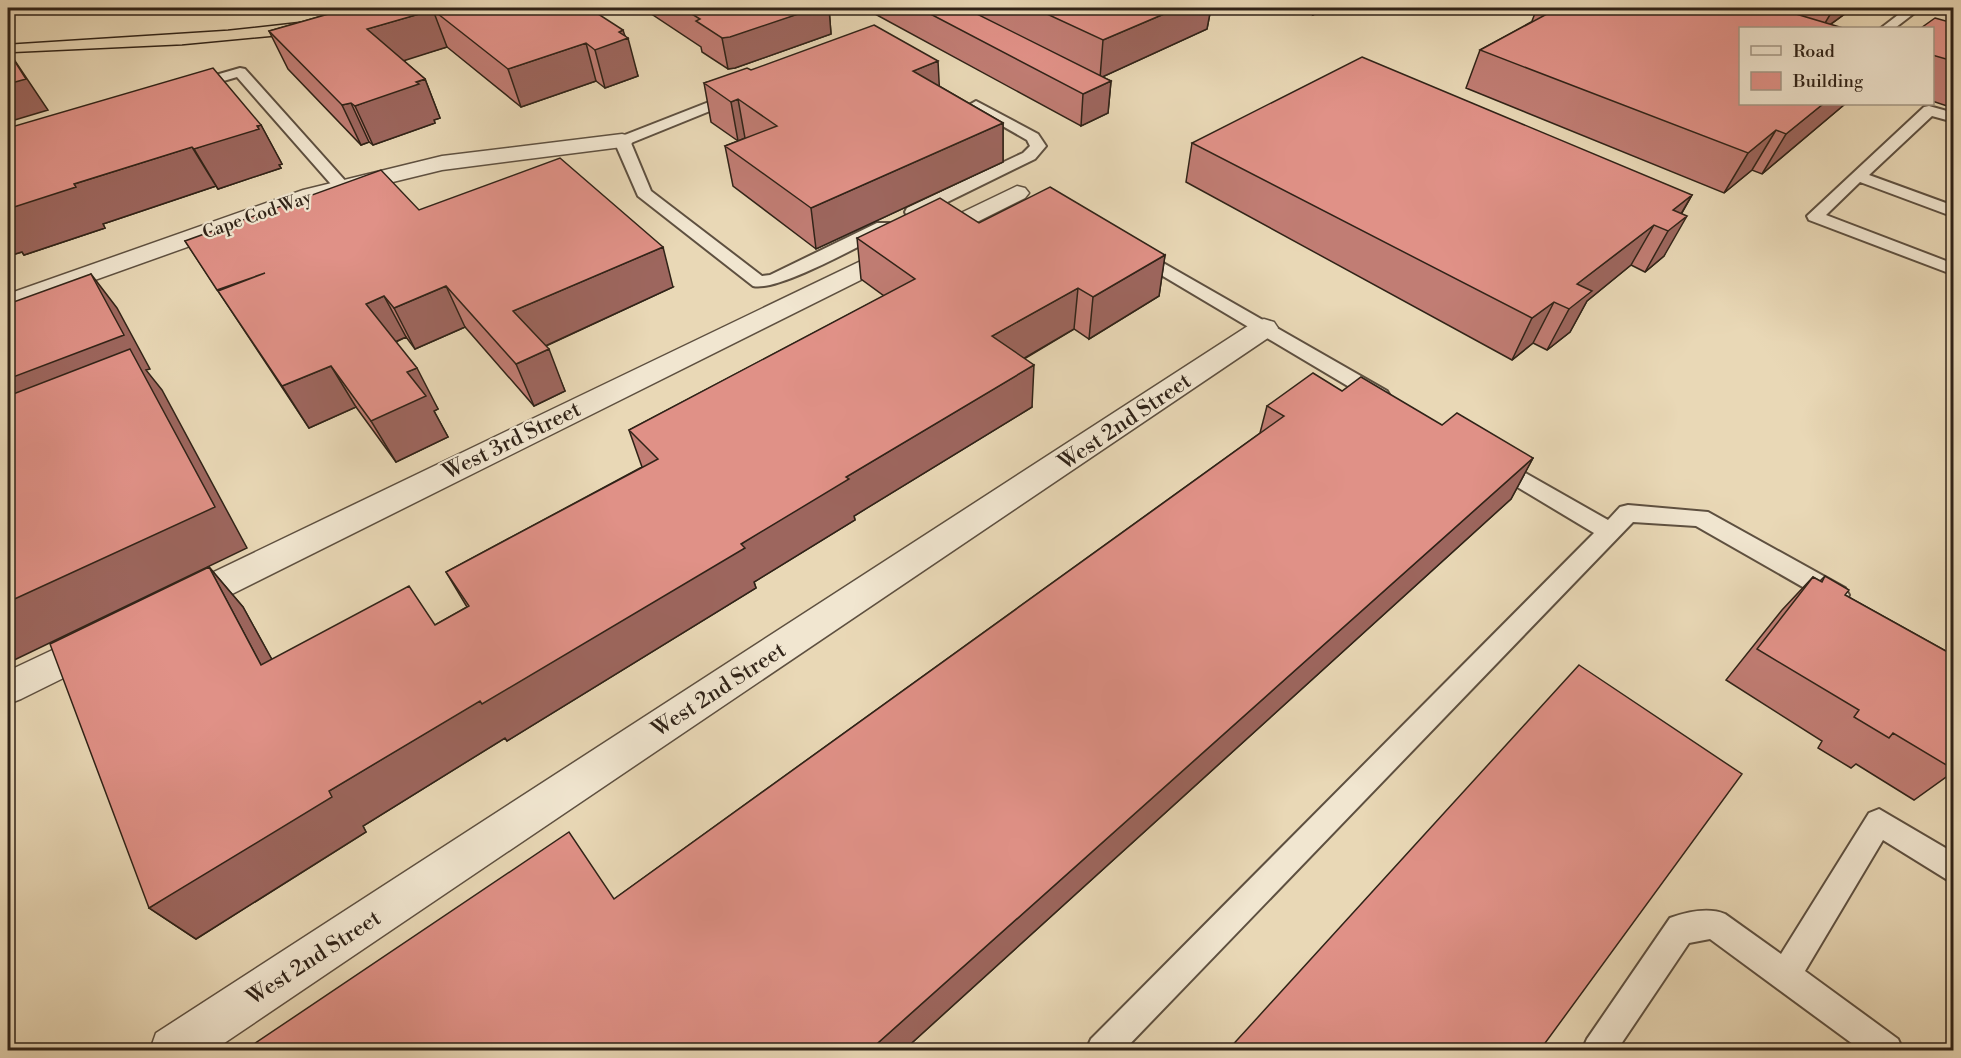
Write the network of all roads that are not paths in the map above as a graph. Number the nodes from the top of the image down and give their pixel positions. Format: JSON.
{"nodes":[{"id":1,"x":1915,"y":8,"type":"edge"},
{"id":2,"x":1888,"y":27,"type":"edge"},
{"id":3,"x":753,"y":88,"type":"edge"},
{"id":4,"x":173,"y":92,"type":"edge"},
{"id":5,"x":976,"y":105,"type":"edge"},
{"id":6,"x":1953,"y":118,"type":"edge"},
{"id":7,"x":622,"y":141,"type":"junction"},
{"id":8,"x":1858,"y":176,"type":"junction"},
{"id":9,"x":343,"y":188,"type":"junction"},
{"id":10,"x":1028,"y":194,"type":"dead end"},
{"id":11,"x":1953,"y":212,"type":"edge"},
{"id":12,"x":1121,"y":244,"type":"edge"},
{"id":13,"x":1953,"y":270,"type":"edge"},
{"id":14,"x":8,"y":302,"type":"edge"},
{"id":15,"x":1264,"y":328,"type":"junction"},
{"id":16,"x":1396,"y":405,"type":"edge"},
{"id":17,"x":1477,"y":453,"type":"edge"},
{"id":18,"x":1609,"y":531,"type":"junction"},
{"id":19,"x":1862,"y":609,"type":"edge"},
{"id":20,"x":158,"y":614,"type":"edge"},
{"id":21,"x":126,"y":630,"type":"edge"},
{"id":22,"x":8,"y":688,"type":"edge"},
{"id":23,"x":1953,"y":870,"type":"edge"},
{"id":24,"x":1785,"y":975,"type":"junction"},
{"id":25,"x":173,"y":1050,"type":"edge"},
{"id":26,"x":1102,"y":1050,"type":"edge"},
{"id":27,"x":1598,"y":1050,"type":"edge"},
{"id":28,"x":1887,"y":1050,"type":"edge"}],
"edges":[{"from":1,"to":2,"type":"lane"},
{"from":3,"to":7,"type":"lane"},
{"from":4,"to":9,"type":"lane"},
{"from":5,"to":7,"type":"lane"},
{"from":6,"to":8,"type":"lane"},
{"from":7,"to":9,"type":"street","name":"Cape Cod Way"},
{"from":8,"to":11,"type":"lane"},
{"from":8,"to":13,"type":"lane"},
{"from":9,"to":14,"type":"street","name":"Cape Cod Way"},
{"from":10,"to":20,"type":"street","name":"West 3rd Street"},
{"from":12,"to":15,"type":"lane"},
{"from":15,"to":16,"type":"lane"},
{"from":15,"to":25,"type":"street","name":"West 2nd Street"},
{"from":17,"to":18,"type":"lane"},
{"from":18,"to":19,"type":"lane"},
{"from":18,"to":26,"type":"lane"},
{"from":21,"to":22,"type":"street"},
{"from":23,"to":24,"type":"lane"},
{"from":24,"to":27,"type":"lane"},
{"from":24,"to":28,"type":"lane"}]}
